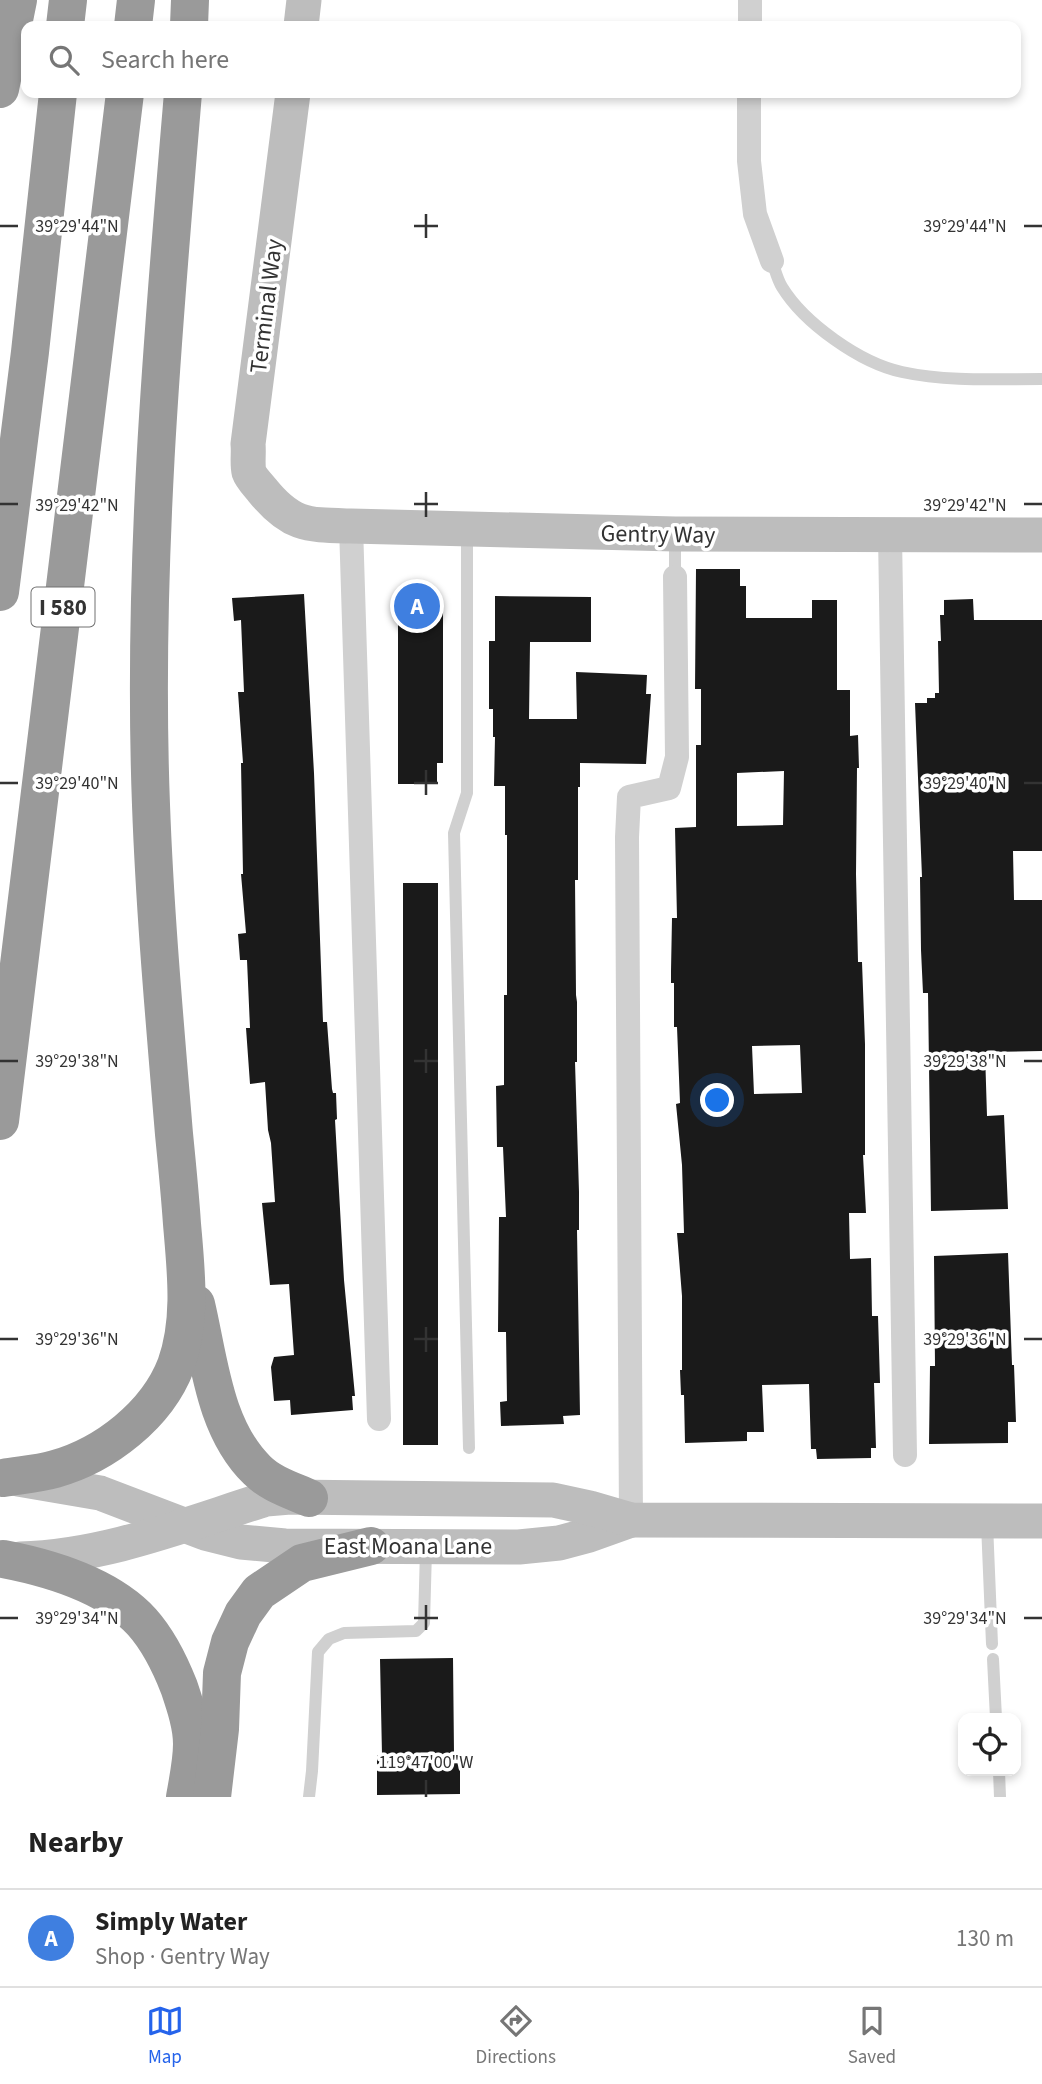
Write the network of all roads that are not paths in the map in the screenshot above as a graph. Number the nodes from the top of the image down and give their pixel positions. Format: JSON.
{"nodes":[{"id":1,"x":18,"y":0,"type":"edge"},
{"id":2,"x":68,"y":0,"type":"edge"},
{"id":3,"x":136,"y":0,"type":"edge"},
{"id":4,"x":190,"y":0,"type":"edge"},
{"id":5,"x":304,"y":0,"type":"edge"},
{"id":6,"x":750,"y":0,"type":"edge"},
{"id":7,"x":66,"y":21,"type":"edge"},
{"id":8,"x":134,"y":21,"type":"edge"},
{"id":9,"x":188,"y":21,"type":"edge"},
{"id":10,"x":302,"y":21,"type":"edge"},
{"id":11,"x":750,"y":21,"type":"edge"},
{"id":12,"x":0,"y":89,"type":"edge"},
{"id":13,"x":57,"y":98,"type":"edge"},
{"id":14,"x":124,"y":98,"type":"edge"},
{"id":15,"x":183,"y":98,"type":"edge"},
{"id":16,"x":292,"y":98,"type":"edge"},
{"id":17,"x":749,"y":98,"type":"edge"},
{"id":18,"x":772,"y":261,"type":"joint"},
{"id":19,"x":1042,"y":379,"type":"edge"},
{"id":20,"x":278,"y":509,"type":"joint"},
{"id":21,"x":351,"y":526,"type":"junction"},
{"id":22,"x":467,"y":530,"type":"junction"},
{"id":23,"x":675,"y":534,"type":"junction"},
{"id":24,"x":1042,"y":535,"type":"edge"},
{"id":25,"x":890,"y":536,"type":"junction"},
{"id":26,"x":675,"y":577,"type":"joint"},
{"id":27,"x":0,"y":592,"type":"edge"},
{"id":28,"x":0,"y":1121,"type":"edge"},
{"id":29,"x":185,"y":1258,"type":"junction"},
{"id":30,"x":379,"y":1419,"type":"dead end"},
{"id":31,"x":469,"y":1448,"type":"dead end"},
{"id":32,"x":905,"y":1455,"type":"dead end"},
{"id":33,"x":1,"y":1478,"type":"edge"},
{"id":34,"x":309,"y":1498,"type":"junction"},
{"id":35,"x":631,"y":1520,"type":"junction"},
{"id":36,"x":987,"y":1520,"type":"junction"},
{"id":37,"x":1042,"y":1521,"type":"edge"},
{"id":38,"x":184,"y":1525,"type":"junction"},
{"id":39,"x":371,"y":1546,"type":"junction"},
{"id":40,"x":426,"y":1546,"type":"junction"},
{"id":41,"x":2,"y":1559,"type":"edge"},
{"id":42,"x":992,"y":1644,"type":"dead end"},
{"id":43,"x":992,"y":1659,"type":"dead end"},
{"id":44,"x":996,"y":1713,"type":"edge"},
{"id":45,"x":999,"y":1776,"type":"edge"},
{"id":46,"x":185,"y":1797,"type":"edge"},
{"id":47,"x":212,"y":1797,"type":"edge"},
{"id":48,"x":309,"y":1797,"type":"edge"},
{"id":49,"x":1000,"y":1797,"type":"edge"}],
"edges":[{"from":1,"to":12,"type":"highway"},
{"from":2,"to":7,"type":"highway"},
{"from":3,"to":8,"type":"highway"},
{"from":4,"to":9,"type":"highway"},
{"from":5,"to":10,"type":"main road"},
{"from":6,"to":11,"type":"street"},
{"from":13,"to":27,"type":"highway","number":"I 580"},
{"from":14,"to":28,"type":"highway","number":"I 580"},
{"from":15,"to":29,"type":"highway"},
{"from":16,"to":20,"type":"main road","name":"Terminal Way"},
{"from":17,"to":18,"type":"street"},
{"from":18,"to":19,"type":"lane"},
{"from":20,"to":21,"type":"main road","name":"Gentry Way"},
{"from":21,"to":22,"type":"main road","name":"Gentry Way"},
{"from":21,"to":30,"type":"street"},
{"from":22,"to":23,"type":"main road","name":"Gentry Way"},
{"from":22,"to":31,"type":"lane"},
{"from":23,"to":25,"type":"main road","name":"Gentry Way"},
{"from":23,"to":26,"type":"lane"},
{"from":24,"to":25,"type":"main road","name":"Gentry Way"},
{"from":25,"to":32,"type":"street"},
{"from":26,"to":35,"type":"street"},
{"from":29,"to":33,"type":"highway"},
{"from":29,"to":34,"type":"highway"},
{"from":33,"to":38,"type":"main road","name":"East Moana Lane"},
{"from":34,"to":35,"type":"main road","name":"East Moana Lane"},
{"from":34,"to":38,"type":"main road","name":"East Moana Lane"},
{"from":35,"to":36,"type":"main road","name":"East Moana Lane"},
{"from":35,"to":40,"type":"main road","name":"East Moana Lane"},
{"from":36,"to":37,"type":"main road","name":"East Moana Lane"},
{"from":36,"to":42,"type":"lane"},
{"from":38,"to":39,"type":"main road","name":"East Moana Lane"},
{"from":38,"to":41,"type":"main road","name":"East Moana Lane"},
{"from":39,"to":40,"type":"main road","name":"East Moana Lane"},
{"from":39,"to":47,"type":"highway"},
{"from":40,"to":48,"type":"lane"},
{"from":41,"to":46,"type":"highway"},
{"from":43,"to":44,"type":"lane"},
{"from":45,"to":49,"type":"lane"}]}
